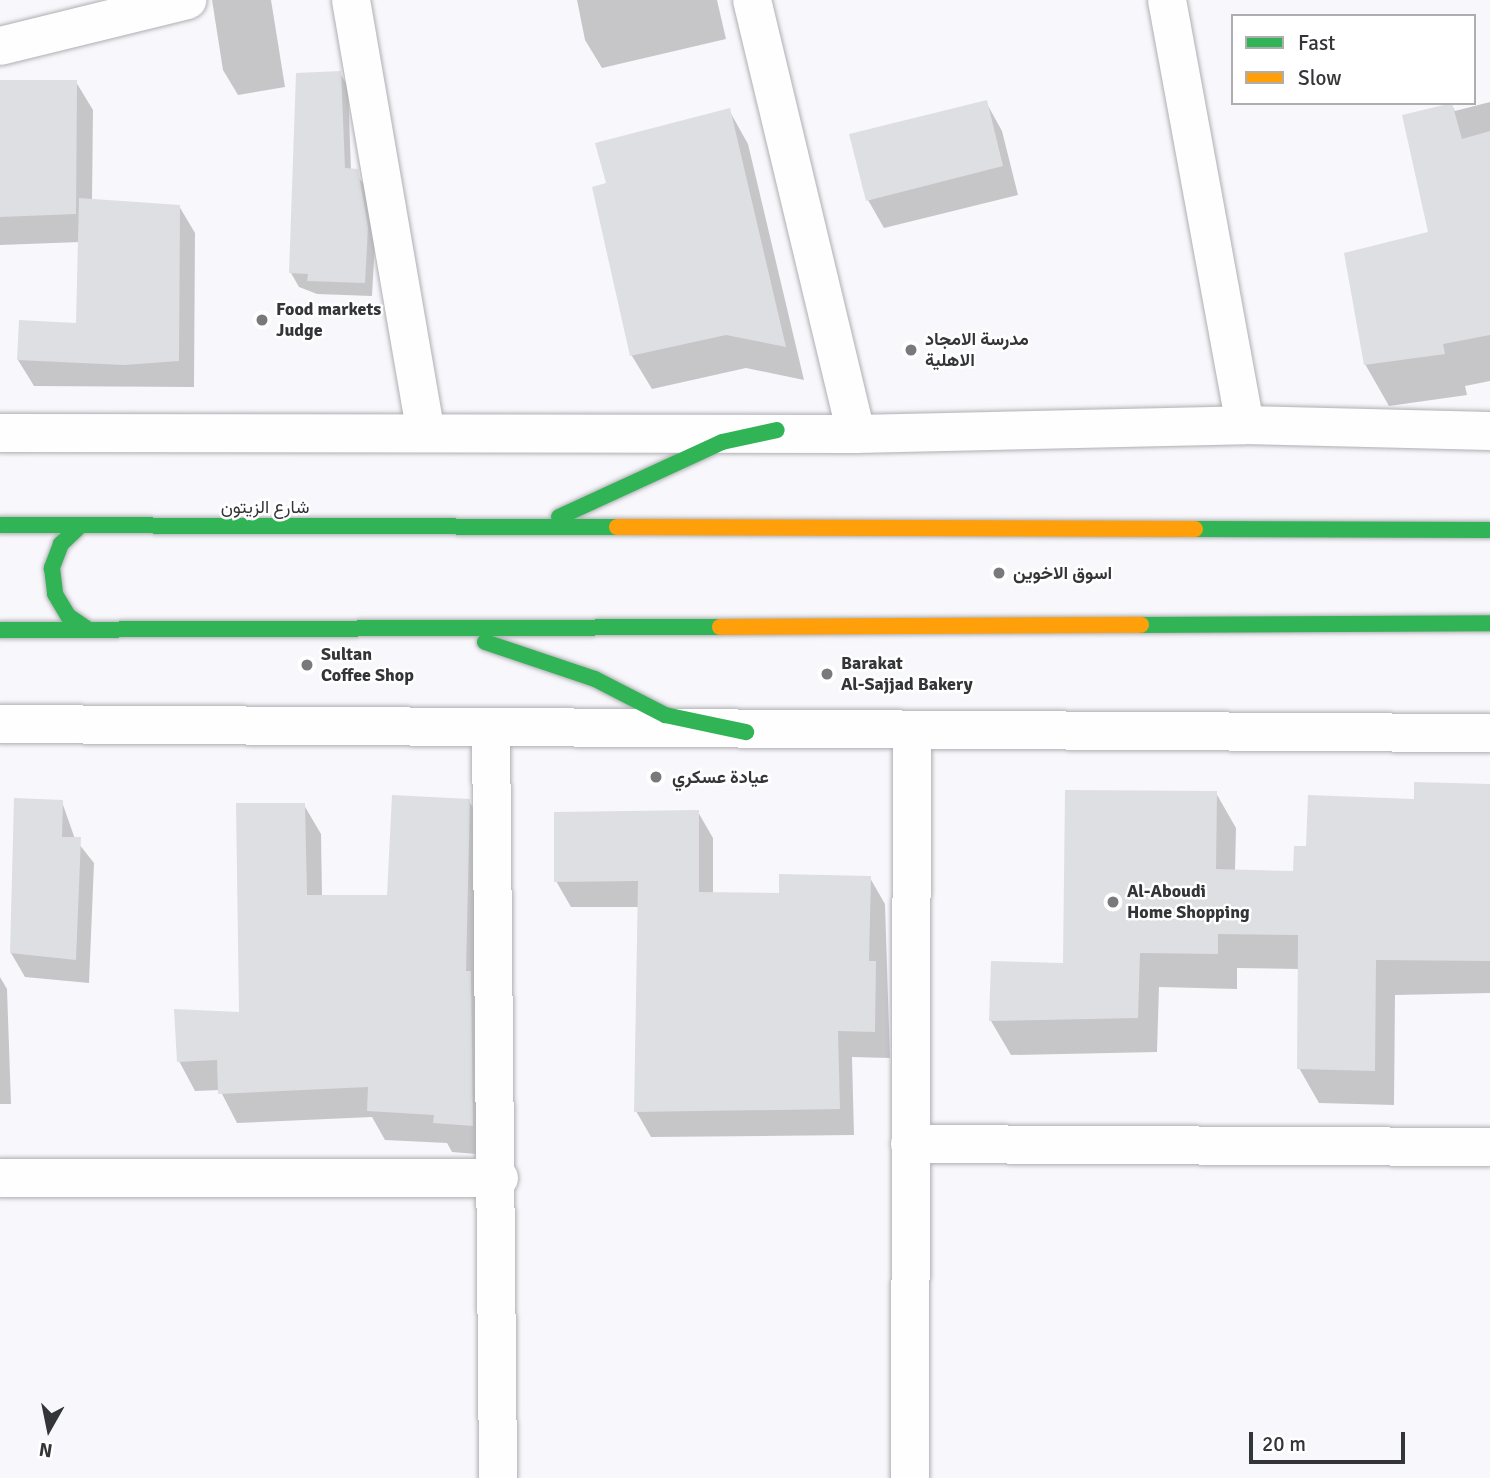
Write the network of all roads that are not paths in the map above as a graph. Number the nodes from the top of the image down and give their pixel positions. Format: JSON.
{"nodes":[{"id":1,"x":187,"y":0,"type":"edge"},
{"id":2,"x":351,"y":0,"type":"edge"},
{"id":3,"x":752,"y":0,"type":"edge"},
{"id":4,"x":1167,"y":0,"type":"edge"},
{"id":5,"x":148,"y":4,"type":"edge"},
{"id":6,"x":0,"y":46,"type":"edge"},
{"id":7,"x":1245,"y":425,"type":"junction"},
{"id":8,"x":425,"y":430,"type":"junction"},
{"id":9,"x":777,"y":430,"type":"junction"},
{"id":10,"x":1490,"y":431,"type":"edge"},
{"id":11,"x":0,"y":433,"type":"edge"},
{"id":12,"x":856,"y":434,"type":"junction"},
{"id":13,"x":530,"y":524,"type":"junction"},
{"id":14,"x":0,"y":525,"type":"edge"},
{"id":15,"x":79,"y":527,"type":"junction"},
{"id":16,"x":1490,"y":530,"type":"edge"},
{"id":17,"x":1490,"y":623,"type":"edge"},
{"id":18,"x":404,"y":629,"type":"junction"},
{"id":19,"x":0,"y":630,"type":"edge"},
{"id":20,"x":89,"y":630,"type":"junction"},
{"id":21,"x":0,"y":724,"type":"edge"},
{"id":22,"x":491,"y":729,"type":"junction"},
{"id":23,"x":746,"y":732,"type":"junction"},
{"id":24,"x":912,"y":732,"type":"junction"},
{"id":25,"x":1490,"y":733,"type":"edge"},
{"id":26,"x":910,"y":1144,"type":"junction"},
{"id":27,"x":1490,"y":1147,"type":"edge"},
{"id":28,"x":0,"y":1178,"type":"edge"},
{"id":29,"x":499,"y":1178,"type":"junction"},
{"id":30,"x":498,"y":1478,"type":"edge"},
{"id":31,"x":910,"y":1478,"type":"edge"}],
"edges":[{"from":1,"to":5,"type":"street"},
{"from":2,"to":8,"type":"street"},
{"from":3,"to":12,"type":"street"},
{"from":4,"to":7,"type":"street"},
{"from":5,"to":6,"type":"street"},
{"from":7,"to":10,"type":"street"},
{"from":7,"to":12,"type":"street"},
{"from":8,"to":9,"type":"street"},
{"from":8,"to":11,"type":"street"},
{"from":9,"to":12,"type":"street"},
{"from":9,"to":13,"type":"main road"},
{"from":13,"to":15,"type":"main road","name":"شارع الزيتون"},
{"from":13,"to":16,"type":"main road"},
{"from":14,"to":15,"type":"main road","name":"شارع الزيتون"},
{"from":15,"to":20,"type":"main road"},
{"from":17,"to":18,"type":"main road"},
{"from":18,"to":20,"type":"main road"},
{"from":18,"to":23,"type":"main road"},
{"from":19,"to":20,"type":"main road"},
{"from":21,"to":22,"type":"street"},
{"from":22,"to":23,"type":"street"},
{"from":22,"to":29,"type":"street"},
{"from":23,"to":24,"type":"street"},
{"from":24,"to":25,"type":"street"},
{"from":24,"to":26,"type":"street"},
{"from":26,"to":27,"type":"street"},
{"from":26,"to":31,"type":"street"},
{"from":28,"to":29,"type":"street"},
{"from":29,"to":30,"type":"street"}]}
